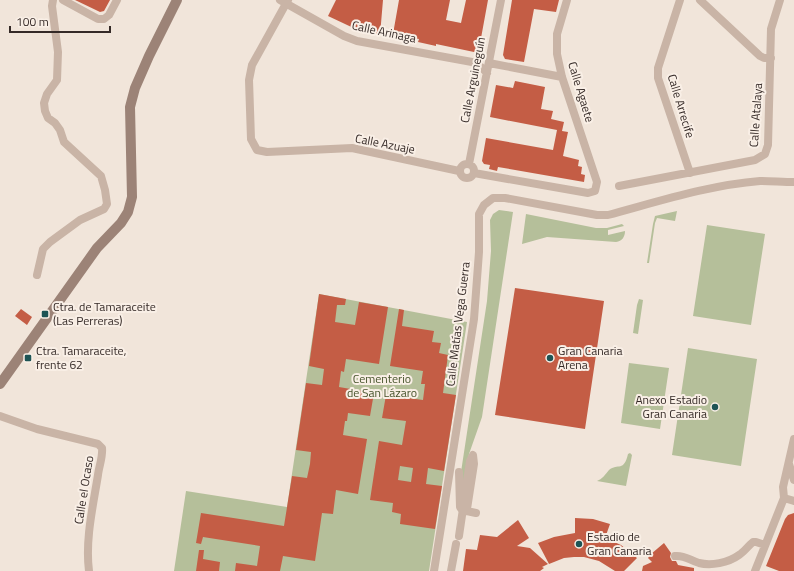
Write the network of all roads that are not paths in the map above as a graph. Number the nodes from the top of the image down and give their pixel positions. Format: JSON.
{"nodes":[{"id":1,"x":53,"y":0,"type":"edge"},
{"id":2,"x":63,"y":0,"type":"edge"},
{"id":3,"x":117,"y":0,"type":"edge"},
{"id":4,"x":177,"y":0,"type":"edge"},
{"id":5,"x":501,"y":0,"type":"edge"},
{"id":6,"x":567,"y":0,"type":"edge"},
{"id":7,"x":680,"y":0,"type":"edge"},
{"id":8,"x":700,"y":0,"type":"edge"},
{"id":9,"x":780,"y":0,"type":"edge"},
{"id":10,"x":285,"y":1,"type":"edge"},
{"id":11,"x":770,"y":58,"type":"junction"},
{"id":12,"x":489,"y":63,"type":"junction"},
{"id":13,"x":487,"y":73,"type":"junction"},
{"id":14,"x":562,"y":77,"type":"junction"},
{"id":15,"x":469,"y":164,"type":"junction"},
{"id":16,"x":460,"y":170,"type":"junction"},
{"id":17,"x":474,"y":172,"type":"junction"},
{"id":18,"x":690,"y":173,"type":"junction"},
{"id":19,"x":794,"y":182,"type":"edge"},
{"id":20,"x":619,"y":186,"type":"dead end"},
{"id":21,"x":37,"y":275,"type":"dead end"},
{"id":22,"x":0,"y":384,"type":"edge"},
{"id":23,"x":0,"y":416,"type":"edge"},
{"id":24,"x":794,"y":439,"type":"edge"},
{"id":25,"x":789,"y":462,"type":"junction"},
{"id":26,"x":459,"y":472,"type":"dead end"},
{"id":27,"x":794,"y":480,"type":"edge"},
{"id":28,"x":784,"y":498,"type":"junction"},
{"id":29,"x":794,"y":501,"type":"edge"},
{"id":30,"x":465,"y":510,"type":"junction"},
{"id":31,"x":476,"y":513,"type":"dead end"},
{"id":32,"x":459,"y":536,"type":"dead end"},
{"id":33,"x":456,"y":544,"type":"dead end"},
{"id":34,"x":765,"y":545,"type":"junction"},
{"id":35,"x":675,"y":556,"type":"dead end"},
{"id":36,"x":89,"y":571,"type":"edge"},
{"id":37,"x":434,"y":571,"type":"edge"},
{"id":38,"x":451,"y":571,"type":"edge"},
{"id":39,"x":755,"y":571,"type":"edge"}],
"edges":[{"from":1,"to":21,"type":"street"},
{"from":2,"to":3,"type":"street"},
{"from":4,"to":22,"type":"main road"},
{"from":5,"to":12,"type":"street","name":"Calle Arguineguín"},
{"from":6,"to":14,"type":"street","name":"Calle Agaete"},
{"from":7,"to":18,"type":"street","name":"Calle Arrecife"},
{"from":8,"to":11,"type":"street"},
{"from":9,"to":11,"type":"street","name":"Calle Atalaya"},
{"from":10,"to":13,"type":"street","name":"Calle Arinaga"},
{"from":10,"to":16,"type":"street","name":"Calle Azuaje"},
{"from":11,"to":18,"type":"street","name":"Calle Atalaya"},
{"from":12,"to":13,"type":"street","name":"Calle Arguineguín"},
{"from":12,"to":14,"type":"street"},
{"from":13,"to":15,"type":"street","name":"Calle Arguineguín"},
{"from":14,"to":17,"type":"street","name":"Calle Agaete"},
{"from":15,"to":16,"type":"street"},
{"from":15,"to":17,"type":"street"},
{"from":16,"to":17,"type":"street"},
{"from":18,"to":20,"type":"street","name":"Calle Atalaya"},
{"from":19,"to":37,"type":"street","name":"Calle Matías Vega Guerra"},
{"from":23,"to":36,"type":"street","name":"Calle el Ocaso"},
{"from":24,"to":25,"type":"street"},
{"from":25,"to":27,"type":"street"},
{"from":25,"to":28,"type":"street"},
{"from":26,"to":30,"type":"street"},
{"from":28,"to":29,"type":"street"},
{"from":28,"to":34,"type":"street"},
{"from":30,"to":30,"type":"street"},
{"from":30,"to":31,"type":"street"},
{"from":30,"to":32,"type":"street"},
{"from":33,"to":38,"type":"street"},
{"from":34,"to":35,"type":"street"},
{"from":34,"to":39,"type":"street"}]}
